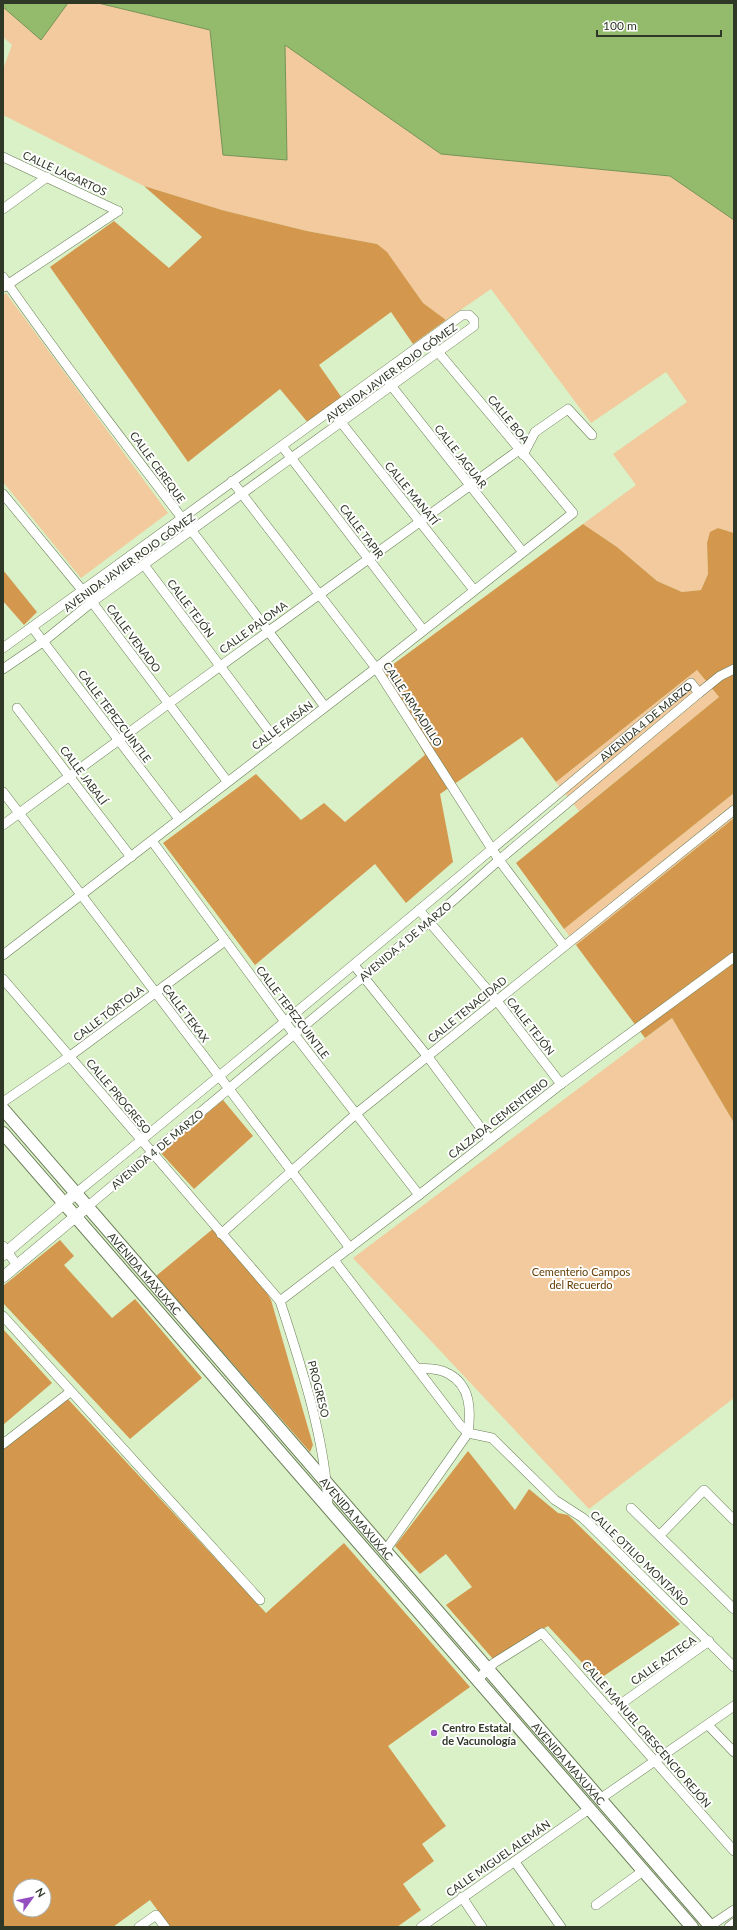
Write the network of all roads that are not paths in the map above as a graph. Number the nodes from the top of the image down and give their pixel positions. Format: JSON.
{"nodes":[{"id":1,"x":3,"y":157,"type":"edge"},
{"id":2,"x":47,"y":177,"type":"junction"},
{"id":3,"x":3,"y":209,"type":"edge"},
{"id":4,"x":5,"y":283,"type":"edge"},
{"id":5,"x":428,"y":340,"type":"junction"},
{"id":6,"x":439,"y":352,"type":"junction"},
{"id":7,"x":382,"y":374,"type":"junction"},
{"id":8,"x":391,"y":386,"type":"junction"},
{"id":9,"x":332,"y":411,"type":"junction"},
{"id":10,"x":341,"y":423,"type":"junction"},
{"id":11,"x":592,"y":435,"type":"dead end"},
{"id":12,"x":282,"y":446,"type":"junction"},
{"id":13,"x":521,"y":452,"type":"junction"},
{"id":14,"x":292,"y":459,"type":"junction"},
{"id":15,"x":232,"y":481,"type":"junction"},
{"id":16,"x":469,"y":486,"type":"junction"},
{"id":17,"x":3,"y":494,"type":"edge"},
{"id":18,"x":242,"y":495,"type":"junction"},
{"id":19,"x":573,"y":513,"type":"joint"},
{"id":20,"x":181,"y":518,"type":"junction"},
{"id":21,"x":420,"y":522,"type":"junction"},
{"id":22,"x":191,"y":531,"type":"junction"},
{"id":23,"x":522,"y":551,"type":"junction"},
{"id":24,"x":368,"y":559,"type":"junction"},
{"id":25,"x":144,"y":565,"type":"junction"},
{"id":26,"x":474,"y":590,"type":"junction"},
{"id":27,"x":82,"y":591,"type":"junction"},
{"id":28,"x":320,"y":593,"type":"junction"},
{"id":29,"x":92,"y":602,"type":"junction"},
{"id":30,"x":32,"y":627,"type":"junction"},
{"id":31,"x":269,"y":630,"type":"junction"},
{"id":32,"x":422,"y":630,"type":"junction"},
{"id":33,"x":44,"y":641,"type":"junction"},
{"id":34,"x":3,"y":648,"type":"edge"},
{"id":35,"x":220,"y":666,"type":"junction"},
{"id":36,"x":376,"y":668,"type":"junction"},
{"id":37,"x":3,"y":669,"type":"edge"},
{"id":38,"x":734,"y":669,"type":"edge"},
{"id":39,"x":699,"y":693,"type":"junction"},
{"id":40,"x":168,"y":704,"type":"junction"},
{"id":41,"x":325,"y":707,"type":"junction"},
{"id":42,"x":17,"y":708,"type":"dead end"},
{"id":43,"x":647,"y":720,"type":"junction"},
{"id":44,"x":656,"y":729,"type":"junction"},
{"id":45,"x":118,"y":741,"type":"junction"},
{"id":46,"x":278,"y":743,"type":"junction"},
{"id":47,"x":603,"y":756,"type":"junction"},
{"id":48,"x":612,"y":766,"type":"junction"},
{"id":49,"x":71,"y":776,"type":"junction"},
{"id":50,"x":227,"y":781,"type":"junction"},
{"id":51,"x":3,"y":792,"type":"edge"},
{"id":52,"x":555,"y":796,"type":"junction"},
{"id":53,"x":564,"y":806,"type":"junction"},
{"id":54,"x":734,"y":810,"type":"edge"},
{"id":55,"x":19,"y":814,"type":"junction"},
{"id":56,"x":179,"y":819,"type":"junction"},
{"id":57,"x":3,"y":826,"type":"edge"},
{"id":58,"x":152,"y":841,"type":"junction"},
{"id":59,"x":492,"y":848,"type":"junction"},
{"id":60,"x":131,"y":857,"type":"junction"},
{"id":61,"x":499,"y":860,"type":"junction"},
{"id":62,"x":82,"y":895,"type":"junction"},
{"id":63,"x":419,"y":910,"type":"junction"},
{"id":64,"x":430,"y":921,"type":"junction"},
{"id":65,"x":225,"y":941,"type":"junction"},
{"id":66,"x":564,"y":946,"type":"junction"},
{"id":67,"x":3,"y":955,"type":"edge"},
{"id":68,"x":734,"y":957,"type":"edge"},
{"id":69,"x":354,"y":965,"type":"junction"},
{"id":70,"x":363,"y":976,"type":"junction"},
{"id":71,"x":3,"y":979,"type":"edge"},
{"id":72,"x":155,"y":993,"type":"junction"},
{"id":73,"x":497,"y":1001,"type":"junction"},
{"id":74,"x":285,"y":1022,"type":"junction"},
{"id":75,"x":294,"y":1034,"type":"junction"},
{"id":76,"x":70,"y":1056,"type":"junction"},
{"id":77,"x":428,"y":1057,"type":"junction"},
{"id":78,"x":219,"y":1078,"type":"junction"},
{"id":79,"x":561,"y":1084,"type":"junction"},
{"id":80,"x":229,"y":1090,"type":"junction"},
{"id":81,"x":3,"y":1102,"type":"edge"},
{"id":82,"x":3,"y":1109,"type":"edge"},
{"id":83,"x":357,"y":1113,"type":"junction"},
{"id":84,"x":3,"y":1133,"type":"edge"},
{"id":85,"x":489,"y":1139,"type":"junction"},
{"id":86,"x":141,"y":1141,"type":"junction"},
{"id":87,"x":152,"y":1154,"type":"junction"},
{"id":88,"x":292,"y":1171,"type":"junction"},
{"id":89,"x":75,"y":1194,"type":"junction"},
{"id":90,"x":419,"y":1195,"type":"junction"},
{"id":91,"x":63,"y":1204,"type":"junction"},
{"id":92,"x":86,"y":1207,"type":"junction"},
{"id":93,"x":74,"y":1217,"type":"junction"},
{"id":94,"x":221,"y":1234,"type":"junction"},
{"id":95,"x":350,"y":1248,"type":"junction"},
{"id":96,"x":4,"y":1251,"type":"edge"},
{"id":97,"x":334,"y":1260,"type":"junction"},
{"id":98,"x":17,"y":1266,"type":"junction"},
{"id":99,"x":3,"y":1277,"type":"edge"},
{"id":100,"x":280,"y":1301,"type":"junction"},
{"id":101,"x":3,"y":1316,"type":"edge"},
{"id":102,"x":418,"y":1368,"type":"junction"},
{"id":103,"x":70,"y":1392,"type":"junction"},
{"id":104,"x":468,"y":1432,"type":"junction"},
{"id":105,"x":3,"y":1444,"type":"edge"},
{"id":106,"x":327,"y":1485,"type":"junction"},
{"id":107,"x":328,"y":1508,"type":"junction"},
{"id":108,"x":631,"y":1508,"type":"dead end"},
{"id":109,"x":734,"y":1520,"type":"edge"},
{"id":110,"x":660,"y":1535,"type":"junction"},
{"id":111,"x":385,"y":1551,"type":"junction"},
{"id":112,"x":260,"y":1600,"type":"dead end"},
{"id":113,"x":734,"y":1609,"type":"edge"},
{"id":114,"x":709,"y":1641,"type":"junction"},
{"id":115,"x":734,"y":1667,"type":"edge"},
{"id":116,"x":488,"y":1669,"type":"junction"},
{"id":117,"x":477,"y":1680,"type":"junction"},
{"id":118,"x":734,"y":1706,"type":"edge"},
{"id":119,"x":611,"y":1711,"type":"junction"},
{"id":120,"x":708,"y":1725,"type":"junction"},
{"id":121,"x":734,"y":1752,"type":"edge"},
{"id":122,"x":654,"y":1762,"type":"junction"},
{"id":123,"x":600,"y":1799,"type":"junction"},
{"id":124,"x":589,"y":1809,"type":"junction"},
{"id":125,"x":734,"y":1851,"type":"edge"},
{"id":126,"x":516,"y":1862,"type":"junction"},
{"id":127,"x":644,"y":1871,"type":"junction"},
{"id":128,"x":462,"y":1897,"type":"junction"},
{"id":129,"x":596,"y":1905,"type":"dead end"},
{"id":130,"x":734,"y":1910,"type":"edge"},
{"id":131,"x":734,"y":1923,"type":"edge"},
{"id":132,"x":139,"y":1927,"type":"edge"},
{"id":133,"x":165,"y":1927,"type":"edge"},
{"id":134,"x":421,"y":1927,"type":"edge"},
{"id":135,"x":482,"y":1927,"type":"edge"},
{"id":136,"x":561,"y":1927,"type":"edge"},
{"id":137,"x":692,"y":1927,"type":"edge"},
{"id":138,"x":710,"y":1927,"type":"edge"},
{"id":139,"x":729,"y":1927,"type":"edge"}],
"edges":[{"from":1,"to":2,"type":"street","name":"CALLE LAGARTOS"},
{"from":2,"to":3,"type":"street"},
{"from":2,"to":4,"type":"street","name":"CALLE LAGARTOS"},
{"from":4,"to":20,"type":"street","name":"CALLE CEREQUE"},
{"from":5,"to":6,"type":"street","name":"CALLE BOA"},
{"from":5,"to":6,"type":"street","name":"AVENIDA JAVIER ROJO GÓMEZ"},
{"from":5,"to":7,"type":"street","name":"AVENIDA JAVIER ROJO GÓMEZ"},
{"from":6,"to":8,"type":"street","name":"AVENIDA JAVIER ROJO GÓMEZ"},
{"from":6,"to":13,"type":"street","name":"CALLE BOA"},
{"from":7,"to":8,"type":"street","name":"CALLE JAGUAR"},
{"from":7,"to":9,"type":"street","name":"AVENIDA JAVIER ROJO GÓMEZ"},
{"from":8,"to":10,"type":"street","name":"AVENIDA JAVIER ROJO GÓMEZ"},
{"from":8,"to":16,"type":"street","name":"CALLE JAGUAR"},
{"from":9,"to":10,"type":"street","name":"CALLE MANATÍ"},
{"from":9,"to":12,"type":"street","name":"AVENIDA JAVIER ROJO GÓMEZ"},
{"from":10,"to":14,"type":"street","name":"AVENIDA JAVIER ROJO GÓMEZ"},
{"from":10,"to":21,"type":"street","name":"CALLE MANATÍ"},
{"from":11,"to":13,"type":"street"},
{"from":12,"to":14,"type":"street","name":"CALLE TAPIR"},
{"from":12,"to":15,"type":"street","name":"AVENIDA JAVIER ROJO GÓMEZ"},
{"from":13,"to":16,"type":"street","name":"CALLE PALOMA"},
{"from":13,"to":19,"type":"street","name":"CALLE BOA"},
{"from":14,"to":18,"type":"street","name":"AVENIDA JAVIER ROJO GÓMEZ"},
{"from":14,"to":24,"type":"street","name":"CALLE TAPIR"},
{"from":15,"to":18,"type":"street","name":"CALLE ARMADILLO"},
{"from":15,"to":20,"type":"street","name":"AVENIDA JAVIER ROJO GÓMEZ"},
{"from":16,"to":21,"type":"street","name":"CALLE PALOMA"},
{"from":16,"to":23,"type":"street","name":"CALLE JAGUAR"},
{"from":17,"to":27,"type":"street","name":"CALLE VENADO"},
{"from":18,"to":22,"type":"street","name":"AVENIDA JAVIER ROJO GÓMEZ"},
{"from":18,"to":28,"type":"street","name":"CALLE ARMADILLO"},
{"from":19,"to":23,"type":"street","name":"CALLE FAISÁN"},
{"from":20,"to":22,"type":"street","name":"CALLE CEREQUE"},
{"from":20,"to":27,"type":"street","name":"AVENIDA JAVIER ROJO GÓMEZ"},
{"from":21,"to":24,"type":"street","name":"CALLE PALOMA"},
{"from":21,"to":26,"type":"street","name":"CALLE MANATÍ"},
{"from":22,"to":25,"type":"street","name":"AVENIDA JAVIER ROJO GÓMEZ"},
{"from":22,"to":31,"type":"street","name":"CALLE CEREQUE"},
{"from":23,"to":26,"type":"street","name":"CALLE FAISÁN"},
{"from":24,"to":28,"type":"street","name":"CALLE PALOMA"},
{"from":24,"to":32,"type":"street","name":"CALLE TAPIR"},
{"from":25,"to":29,"type":"street","name":"AVENIDA JAVIER ROJO GÓMEZ"},
{"from":25,"to":35,"type":"street","name":"CALLE TEJÓN"},
{"from":26,"to":32,"type":"street","name":"CALLE FAISÁN"},
{"from":27,"to":29,"type":"street","name":"CALLE VENADO"},
{"from":27,"to":30,"type":"street","name":"AVENIDA JAVIER ROJO GÓMEZ"},
{"from":28,"to":31,"type":"street","name":"CALLE PALOMA"},
{"from":28,"to":36,"type":"street","name":"CALLE ARMADILLO"},
{"from":29,"to":33,"type":"street","name":"AVENIDA JAVIER ROJO GÓMEZ"},
{"from":29,"to":40,"type":"street","name":"CALLE VENADO"},
{"from":30,"to":33,"type":"street","name":"CALLE TEPEZCUINTLE"},
{"from":30,"to":34,"type":"street","name":"AVENIDA JAVIER ROJO GÓMEZ"},
{"from":31,"to":35,"type":"street","name":"CALLE PALOMA"},
{"from":31,"to":41,"type":"street","name":"CALLE CEREQUE"},
{"from":32,"to":36,"type":"street","name":"CALLE FAISÁN"},
{"from":33,"to":37,"type":"street","name":"AVENIDA JAVIER ROJO GÓMEZ"},
{"from":33,"to":45,"type":"street","name":"CALLE TEPEZCUINTLE"},
{"from":35,"to":40,"type":"street","name":"CALLE PALOMA"},
{"from":35,"to":46,"type":"street","name":"CALLE TEJÓN"},
{"from":36,"to":41,"type":"street","name":"CALLE FAISÁN"},
{"from":36,"to":59,"type":"street","name":"CALLE ARMADILLO"},
{"from":38,"to":39,"type":"street"},
{"from":39,"to":43,"type":"street","name":"AVENIDA 4 DE MARZO"},
{"from":39,"to":44,"type":"street","name":"AVENIDA 4 DE MARZO"},
{"from":40,"to":45,"type":"street","name":"CALLE PALOMA"},
{"from":40,"to":50,"type":"street","name":"CALLE VENADO"},
{"from":41,"to":46,"type":"street","name":"CALLE FAISÁN"},
{"from":42,"to":49,"type":"street","name":"CALLE JABALÍ"},
{"from":43,"to":44,"type":"street"},
{"from":43,"to":47,"type":"street","name":"AVENIDA 4 DE MARZO"},
{"from":44,"to":48,"type":"street","name":"AVENIDA 4 DE MARZO"},
{"from":45,"to":49,"type":"street","name":"CALLE PALOMA"},
{"from":45,"to":56,"type":"street","name":"CALLE TEPEZCUINTLE"},
{"from":46,"to":50,"type":"street","name":"CALLE FAISÁN"},
{"from":47,"to":48,"type":"street"},
{"from":47,"to":52,"type":"street","name":"AVENIDA 4 DE MARZO"},
{"from":48,"to":53,"type":"street","name":"AVENIDA 4 DE MARZO"},
{"from":49,"to":55,"type":"street","name":"CALLE PALOMA"},
{"from":49,"to":60,"type":"street","name":"CALLE JABALÍ"},
{"from":50,"to":56,"type":"street","name":"CALLE FAISÁN"},
{"from":51,"to":55,"type":"street","name":"CALLE TEKAX"},
{"from":52,"to":53,"type":"street"},
{"from":52,"to":59,"type":"street","name":"AVENIDA 4 DE MARZO"},
{"from":53,"to":61,"type":"street","name":"AVENIDA 4 DE MARZO"},
{"from":54,"to":66,"type":"street","name":"CALLE TENACIDAD"},
{"from":55,"to":57,"type":"street","name":"CALLE PALOMA"},
{"from":55,"to":62,"type":"street","name":"CALLE TEKAX"},
{"from":56,"to":58,"type":"street","name":"CALLE FAISÁN"},
{"from":58,"to":60,"type":"street","name":"CALLE FAISÁN"},
{"from":58,"to":65,"type":"street","name":"CALLE TEPEZCUINTLE"},
{"from":59,"to":61,"type":"street","name":"CALLE ARMADILLO"},
{"from":59,"to":63,"type":"street","name":"AVENIDA 4 DE MARZO"},
{"from":60,"to":62,"type":"street","name":"CALLE FAISÁN"},
{"from":61,"to":64,"type":"street","name":"AVENIDA 4 DE MARZO"},
{"from":61,"to":66,"type":"street","name":"CALLE ARMADILLO"},
{"from":62,"to":67,"type":"street","name":"CALLE FAISÁN"},
{"from":62,"to":72,"type":"street","name":"CALLE TEKAX"},
{"from":63,"to":64,"type":"street","name":"CALLE TEJÓN"},
{"from":63,"to":69,"type":"street","name":"AVENIDA 4 DE MARZO"},
{"from":64,"to":70,"type":"street","name":"AVENIDA 4 DE MARZO"},
{"from":64,"to":73,"type":"street","name":"CALLE TEJÓN"},
{"from":65,"to":72,"type":"street","name":"CALLE TÓRTOLA"},
{"from":65,"to":74,"type":"street","name":"CALLE TEPEZCUINTLE"},
{"from":66,"to":73,"type":"street","name":"CALLE TENACIDAD"},
{"from":68,"to":79,"type":"street","name":"CALZADA CEMENTERIO"},
{"from":69,"to":70,"type":"street"},
{"from":69,"to":74,"type":"street","name":"AVENIDA 4 DE MARZO"},
{"from":70,"to":75,"type":"street","name":"AVENIDA 4 DE MARZO"},
{"from":70,"to":77,"type":"street"},
{"from":71,"to":76,"type":"street","name":"CALLE PROGRESO"},
{"from":72,"to":76,"type":"street","name":"CALLE TÓRTOLA"},
{"from":72,"to":78,"type":"street","name":"CALLE TEKAX"},
{"from":73,"to":77,"type":"street","name":"CALLE TENACIDAD"},
{"from":73,"to":79,"type":"street","name":"CALLE TEJÓN"},
{"from":74,"to":75,"type":"street","name":"CALLE TEPEZCUINTLE"},
{"from":74,"to":78,"type":"street","name":"AVENIDA 4 DE MARZO"},
{"from":75,"to":80,"type":"street","name":"AVENIDA 4 DE MARZO"},
{"from":75,"to":83,"type":"street","name":"CALLE TEPEZCUINTLE"},
{"from":76,"to":81,"type":"street","name":"CALLE TÓRTOLA"},
{"from":76,"to":86,"type":"street","name":"CALLE PROGRESO"},
{"from":77,"to":83,"type":"street","name":"CALLE TENACIDAD"},
{"from":77,"to":85,"type":"street"},
{"from":78,"to":80,"type":"street","name":"CALLE TEKAX"},
{"from":78,"to":86,"type":"street","name":"AVENIDA 4 DE MARZO"},
{"from":79,"to":85,"type":"street","name":"CALZADA CEMENTERIO"},
{"from":80,"to":87,"type":"street","name":"AVENIDA 4 DE MARZO"},
{"from":80,"to":88,"type":"street","name":"CALLE TEKAX"},
{"from":82,"to":89,"type":"main road","name":"AVENIDA MAXUXAC"},
{"from":83,"to":88,"type":"street","name":"CALLE TENACIDAD"},
{"from":83,"to":90,"type":"street","name":"CALLE TEPEZCUINTLE"},
{"from":84,"to":91,"type":"main road","name":"AVENIDA MAXUXAC"},
{"from":85,"to":90,"type":"street","name":"CALZADA CEMENTERIO"},
{"from":86,"to":87,"type":"street","name":"CALLE PROGRESO"},
{"from":86,"to":89,"type":"street","name":"AVENIDA 4 DE MARZO"},
{"from":87,"to":92,"type":"street","name":"AVENIDA 4 DE MARZO"},
{"from":87,"to":94,"type":"street","name":"CALLE PROGRESO"},
{"from":88,"to":94,"type":"street","name":"CALLE TENACIDAD"},
{"from":88,"to":95,"type":"street","name":"CALLE TEKAX"},
{"from":89,"to":91,"type":"street","name":"AVENIDA 4 DE MARZO"},
{"from":89,"to":92,"type":"main road","name":"AVENIDA MAXUXAC"},
{"from":90,"to":95,"type":"street","name":"CALZADA CEMENTERIO"},
{"from":91,"to":93,"type":"main road","name":"AVENIDA MAXUXAC"},
{"from":91,"to":96,"type":"street","name":"AVENIDA 4 DE MARZO"},
{"from":92,"to":93,"type":"street","name":"AVENIDA 4 DE MARZO"},
{"from":92,"to":106,"type":"main road","name":"AVENIDA MAXUXAC"},
{"from":93,"to":98,"type":"street","name":"AVENIDA 4 DE MARZO"},
{"from":93,"to":107,"type":"main road","name":"AVENIDA MAXUXAC"},
{"from":94,"to":100,"type":"street","name":"CALLE PROGRESO"},
{"from":95,"to":97,"type":"street","name":"CALZADA CEMENTERIO"},
{"from":96,"to":98,"type":"street"},
{"from":97,"to":100,"type":"street","name":"CALZADA CEMENTERIO"},
{"from":97,"to":102,"type":"street"},
{"from":98,"to":99,"type":"street","name":"AVENIDA 4 DE MARZO"},
{"from":100,"to":106,"type":"street","name":"PROGRESO"},
{"from":101,"to":103,"type":"street"},
{"from":102,"to":104,"type":"street"},
{"from":102,"to":104,"type":"street"},
{"from":103,"to":105,"type":"street"},
{"from":103,"to":112,"type":"street"},
{"from":104,"to":111,"type":"street"},
{"from":104,"to":114,"type":"street","name":"CALLE OTILIO MONTAÑO"},
{"from":106,"to":107,"type":"street","name":"PROGRESO"},
{"from":106,"to":111,"type":"main road","name":"AVENIDA MAXUXAC"},
{"from":107,"to":117,"type":"main road","name":"AVENIDA MAXUXAC"},
{"from":108,"to":110,"type":"street"},
{"from":109,"to":110,"type":"street"},
{"from":110,"to":113,"type":"street"},
{"from":111,"to":116,"type":"main road","name":"AVENIDA MAXUXAC"},
{"from":114,"to":115,"type":"street","name":"CALLE OTILIO MONTAÑO"},
{"from":114,"to":119,"type":"street","name":"CALLE AZTECA"},
{"from":116,"to":117,"type":"street"},
{"from":116,"to":119,"type":"street","name":"CALLE MANUEL CRESCENCIO REJÓN"},
{"from":116,"to":123,"type":"main road","name":"AVENIDA MAXUXAC"},
{"from":117,"to":124,"type":"main road","name":"AVENIDA MAXUXAC"},
{"from":118,"to":120,"type":"street"},
{"from":119,"to":122,"type":"street","name":"CALLE MANUEL CRESCENCIO REJÓN"},
{"from":120,"to":121,"type":"street"},
{"from":120,"to":122,"type":"street"},
{"from":122,"to":123,"type":"street"},
{"from":122,"to":125,"type":"street","name":"CALLE MANUEL CRESCENCIO REJÓN"},
{"from":123,"to":138,"type":"main road","name":"AVENIDA MAXUXAC"},
{"from":124,"to":126,"type":"street","name":"CALLE MIGUEL ALEMÁN"},
{"from":124,"to":127,"type":"main road","name":"AVENIDA MAXUXAC"},
{"from":126,"to":128,"type":"street","name":"CALLE MIGUEL ALEMÁN"},
{"from":126,"to":136,"type":"street"},
{"from":127,"to":129,"type":"street"},
{"from":127,"to":137,"type":"main road","name":"AVENIDA MAXUXAC"},
{"from":128,"to":134,"type":"street","name":"CALLE MIGUEL ALEMÁN"},
{"from":128,"to":135,"type":"street"},
{"from":130,"to":138,"type":"street"},
{"from":131,"to":139,"type":"street"},
{"from":132,"to":133,"type":"street"}]}
